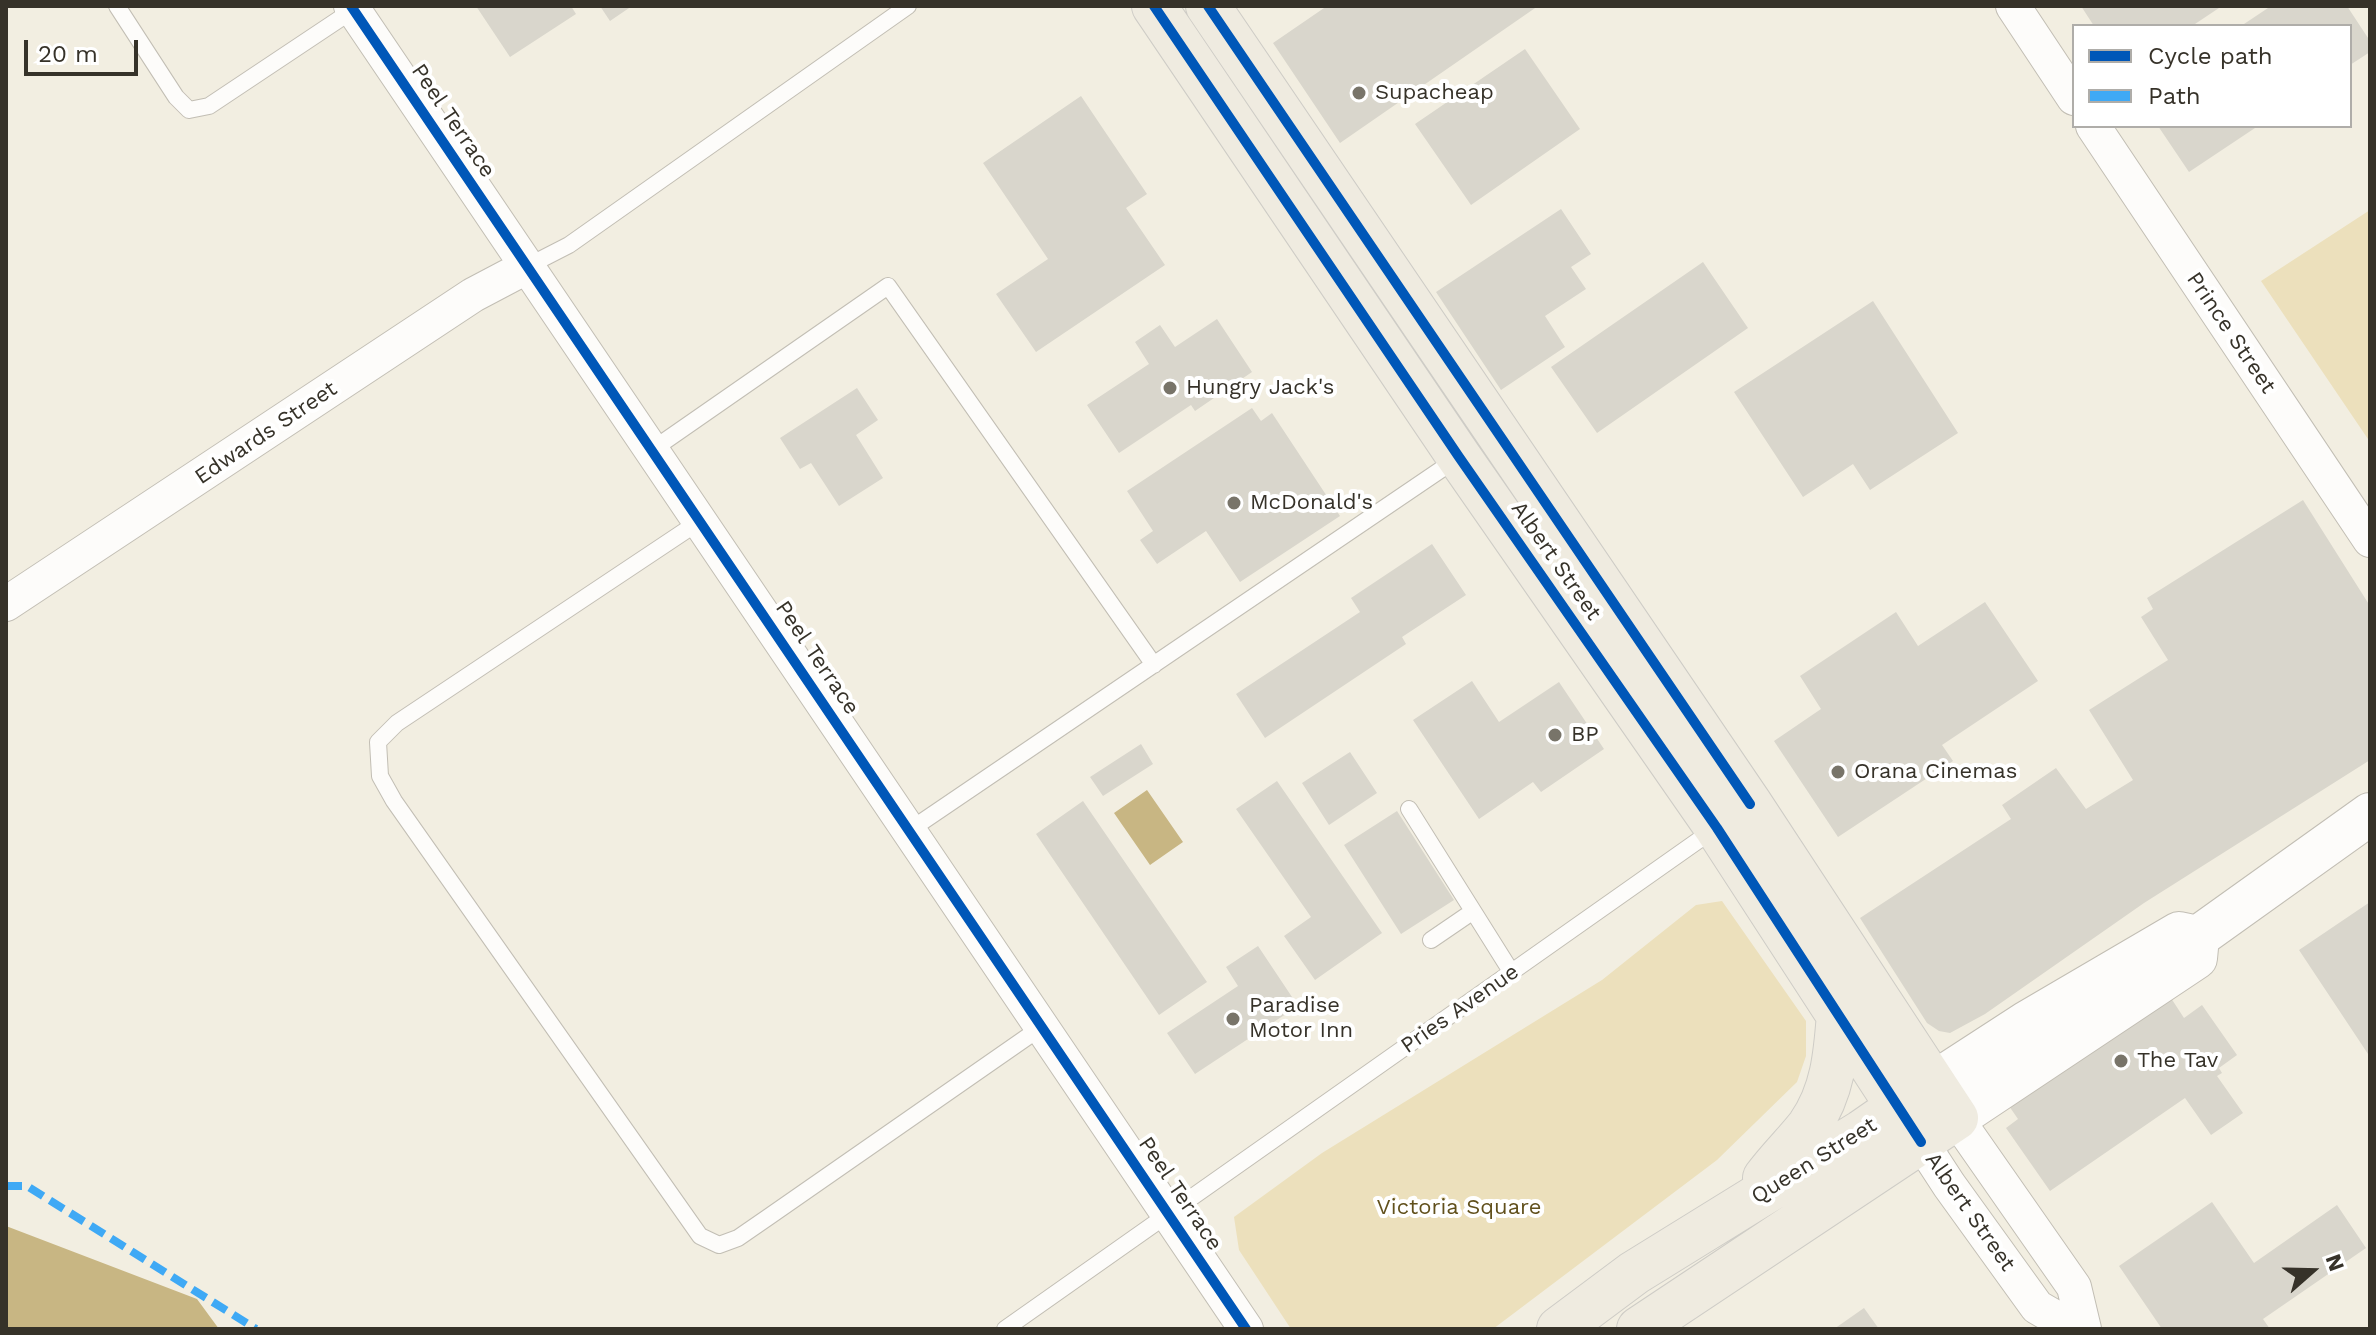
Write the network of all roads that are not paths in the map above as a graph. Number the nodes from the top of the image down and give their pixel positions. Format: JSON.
{"nodes":[{"id":1,"x":117,"y":6,"type":"edge"},
{"id":2,"x":908,"y":6,"type":"edge"},
{"id":3,"x":1154,"y":6,"type":"edge"},
{"id":4,"x":1208,"y":6,"type":"edge"},
{"id":5,"x":2013,"y":6,"type":"edge"},
{"id":6,"x":351,"y":7,"type":"edge"},
{"id":7,"x":2072,"y":95,"type":"edge"},
{"id":8,"x":2094,"y":128,"type":"edge"},
{"id":9,"x":528,"y":266,"type":"junction"},
{"id":10,"x":652,"y":450,"type":"junction"},
{"id":11,"x":1459,"y":457,"type":"junction"},
{"id":12,"x":700,"y":521,"type":"junction"},
{"id":13,"x":2370,"y":540,"type":"edge"},
{"id":14,"x":6,"y":604,"type":"edge"},
{"id":15,"x":1154,"y":665,"type":"junction"},
{"id":16,"x":1409,"y":809,"type":"dead end"},
{"id":17,"x":2370,"y":814,"type":"edge"},
{"id":18,"x":1734,"y":816,"type":"junction"},
{"id":19,"x":910,"y":830,"type":"junction"},
{"id":20,"x":1472,"y":912,"type":"junction"},
{"id":21,"x":1431,"y":940,"type":"dead end"},
{"id":22,"x":1512,"y":973,"type":"junction"},
{"id":23,"x":1839,"y":1014,"type":"junction"},
{"id":24,"x":1043,"y":1026,"type":"junction"},
{"id":25,"x":1927,"y":1113,"type":"junction"},
{"id":26,"x":1744,"y":1205,"type":"junction"},
{"id":27,"x":1169,"y":1213,"type":"junction"},
{"id":28,"x":1005,"y":1329,"type":"edge"},
{"id":29,"x":1246,"y":1329,"type":"edge"},
{"id":30,"x":1559,"y":1329,"type":"edge"},
{"id":31,"x":1639,"y":1329,"type":"edge"},
{"id":32,"x":2075,"y":1329,"type":"edge"},
{"id":33,"x":2084,"y":1329,"type":"edge"}],
"edges":[{"from":1,"to":6,"type":"lane"},
{"from":2,"to":9,"type":"lane"},
{"from":3,"to":11,"type":"main road","name":"Albert Street"},
{"from":4,"to":18,"type":"main road","name":"Albert Street"},
{"from":5,"to":7,"type":"street"},
{"from":6,"to":9,"type":"street","name":"Peel Terrace"},
{"from":8,"to":13,"type":"street","name":"Prince Street"},
{"from":9,"to":10,"type":"street","name":"Peel Terrace"},
{"from":9,"to":14,"type":"street","name":"Edwards Street"},
{"from":10,"to":12,"type":"street","name":"Peel Terrace"},
{"from":10,"to":15,"type":"lane"},
{"from":11,"to":15,"type":"lane"},
{"from":11,"to":18,"type":"main road","name":"Albert Street"},
{"from":12,"to":19,"type":"street","name":"Peel Terrace"},
{"from":12,"to":24,"type":"lane"},
{"from":15,"to":19,"type":"lane"},
{"from":16,"to":20,"type":"lane"},
{"from":17,"to":25,"type":"street","name":"Queen Street"},
{"from":18,"to":22,"type":"lane","name":"Pries Avenue"},
{"from":18,"to":23,"type":"main road","name":"Albert Street"},
{"from":18,"to":25,"type":"main road","name":"Albert Street"},
{"from":19,"to":24,"type":"street","name":"Peel Terrace"},
{"from":20,"to":21,"type":"lane"},
{"from":20,"to":22,"type":"lane"},
{"from":22,"to":27,"type":"lane","name":"Pries Avenue"},
{"from":23,"to":25,"type":"main road","name":"Albert Street"},
{"from":23,"to":26,"type":"main road"},
{"from":24,"to":27,"type":"street","name":"Peel Terrace"},
{"from":25,"to":26,"type":"main road","name":"Queen Street"},
{"from":25,"to":31,"type":"main road","name":"Queen Street"},
{"from":25,"to":32,"type":"street","name":"Albert Street"},
{"from":25,"to":33,"type":"street","name":"Albert Street"},
{"from":26,"to":30,"type":"main road","name":"Queen Street"},
{"from":27,"to":28,"type":"lane","name":"Pries Avenue"},
{"from":27,"to":29,"type":"street","name":"Peel Terrace"}]}
